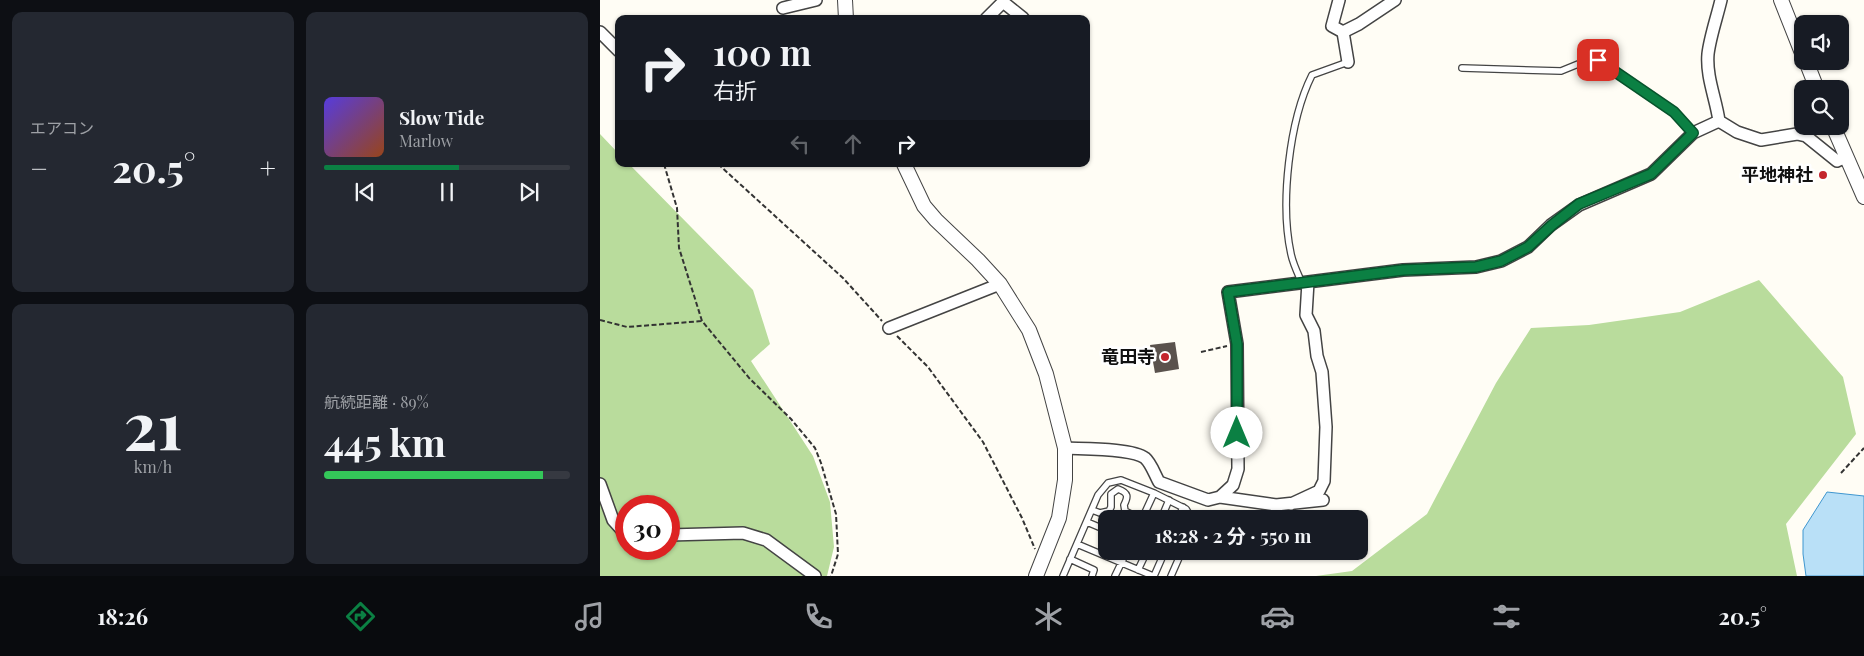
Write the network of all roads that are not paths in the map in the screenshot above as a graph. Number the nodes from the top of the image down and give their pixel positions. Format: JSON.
{"nodes":[{"id":1,"x":816,"y":0,"type":"edge"},
{"id":2,"x":844,"y":0,"type":"edge"},
{"id":3,"x":1339,"y":0,"type":"edge"},
{"id":4,"x":1395,"y":0,"type":"edge"},
{"id":5,"x":1721,"y":0,"type":"edge"},
{"id":6,"x":1781,"y":0,"type":"edge"},
{"id":7,"x":803,"y":2,"type":"edge"},
{"id":8,"x":784,"y":8,"type":"dead end"},
{"id":9,"x":846,"y":15,"type":"edge"},
{"id":10,"x":990,"y":15,"type":"edge"},
{"id":11,"x":1019,"y":15,"type":"edge"},
{"id":12,"x":600,"y":32,"type":"edge"},
{"id":13,"x":1343,"y":32,"type":"junction"},
{"id":14,"x":1794,"y":33,"type":"edge"},
{"id":15,"x":615,"y":47,"type":"edge"},
{"id":16,"x":1348,"y":62,"type":"joint"},
{"id":17,"x":1462,"y":68,"type":"dead end"},
{"id":18,"x":1719,"y":121,"type":"junction"},
{"id":19,"x":1693,"y":133,"type":"junction"},
{"id":20,"x":1837,"y":135,"type":"edge"},
{"id":21,"x":1846,"y":157,"type":"junction"},
{"id":22,"x":905,"y":167,"type":"edge"},
{"id":23,"x":1864,"y":197,"type":"edge"},
{"id":24,"x":1305,"y":282,"type":"junction"},
{"id":25,"x":1000,"y":284,"type":"junction"},
{"id":26,"x":889,"y":328,"type":"road end"},
{"id":27,"x":1065,"y":448,"type":"junction"},
{"id":28,"x":600,"y":484,"type":"edge"},
{"id":29,"x":1156,"y":487,"type":"junction"},
{"id":30,"x":1220,"y":498,"type":"junction"},
{"id":31,"x":1169,"y":500,"type":"junction"},
{"id":32,"x":1323,"y":500,"type":"dead end"},
{"id":33,"x":1291,"y":504,"type":"junction"},
{"id":34,"x":1183,"y":507,"type":"junction"},
{"id":35,"x":1092,"y":510,"type":"junction"},
{"id":36,"x":1110,"y":510,"type":"edge"},
{"id":37,"x":1125,"y":510,"type":"edge"},
{"id":38,"x":1146,"y":510,"type":"edge"},
{"id":39,"x":1165,"y":510,"type":"edge"},
{"id":40,"x":1182,"y":510,"type":"edge"},
{"id":41,"x":1187,"y":510,"type":"edge"},
{"id":42,"x":1098,"y":512,"type":"edge"},
{"id":43,"x":615,"y":522,"type":"edge"},
{"id":44,"x":1087,"y":522,"type":"junction"},
{"id":45,"x":1098,"y":527,"type":"edge"},
{"id":46,"x":680,"y":535,"type":"edge"},
{"id":47,"x":1077,"y":544,"type":"junction"},
{"id":48,"x":1070,"y":559,"type":"junction"},
{"id":49,"x":1122,"y":560,"type":"edge"},
{"id":50,"x":1161,"y":560,"type":"edge"},
{"id":51,"x":1178,"y":560,"type":"edge"},
{"id":52,"x":1121,"y":563,"type":"junction"},
{"id":53,"x":1038,"y":569,"type":"edge"},
{"id":54,"x":1141,"y":572,"type":"edge"},
{"id":55,"x":815,"y":576,"type":"edge"},
{"id":56,"x":1063,"y":576,"type":"edge"},
{"id":57,"x":1092,"y":576,"type":"edge"},
{"id":58,"x":1115,"y":576,"type":"edge"},
{"id":59,"x":1154,"y":576,"type":"edge"},
{"id":60,"x":1171,"y":576,"type":"edge"}],
"edges":[{"from":1,"to":7,"type":"street"},
{"from":2,"to":9,"type":"street"},
{"from":3,"to":13,"type":"street"},
{"from":4,"to":13,"type":"street"},
{"from":5,"to":18,"type":"street"},
{"from":6,"to":14,"type":"street"},
{"from":7,"to":8,"type":"street"},
{"from":10,"to":11,"type":"street"},
{"from":12,"to":15,"type":"street"},
{"from":13,"to":16,"type":"street"},
{"from":16,"to":24,"type":"lane"},
{"from":17,"to":19,"type":"lane"},
{"from":18,"to":19,"type":"street"},
{"from":18,"to":21,"type":"street"},
{"from":19,"to":24,"type":"street"},
{"from":20,"to":21,"type":"street"},
{"from":21,"to":23,"type":"street"},
{"from":22,"to":25,"type":"street"},
{"from":24,"to":30,"type":"street"},
{"from":24,"to":33,"type":"street"},
{"from":25,"to":26,"type":"street"},
{"from":25,"to":27,"type":"street"},
{"from":27,"to":29,"type":"street"},
{"from":27,"to":53,"type":"street"},
{"from":28,"to":43,"type":"street"},
{"from":29,"to":30,"type":"street"},
{"from":29,"to":31,"type":"lane"},
{"from":29,"to":35,"type":"lane"},
{"from":29,"to":38,"type":"lane"},
{"from":30,"to":33,"type":"street"},
{"from":31,"to":34,"type":"lane"},
{"from":31,"to":39,"type":"lane"},
{"from":32,"to":33,"type":"street"},
{"from":34,"to":40,"type":"lane"},
{"from":34,"to":41,"type":"lane"},
{"from":35,"to":42,"type":"lane"},
{"from":35,"to":44,"type":"lane"},
{"from":36,"to":37,"type":"lane"},
{"from":44,"to":45,"type":"lane"},
{"from":44,"to":47,"type":"lane"},
{"from":46,"to":55,"type":"street"},
{"from":47,"to":48,"type":"lane"},
{"from":47,"to":52,"type":"lane"},
{"from":48,"to":56,"type":"lane"},
{"from":48,"to":57,"type":"lane"},
{"from":49,"to":52,"type":"lane"},
{"from":50,"to":59,"type":"lane"},
{"from":51,"to":60,"type":"lane"},
{"from":52,"to":54,"type":"lane"},
{"from":52,"to":58,"type":"lane"},
{"from":54,"to":59,"type":"lane"}]}
